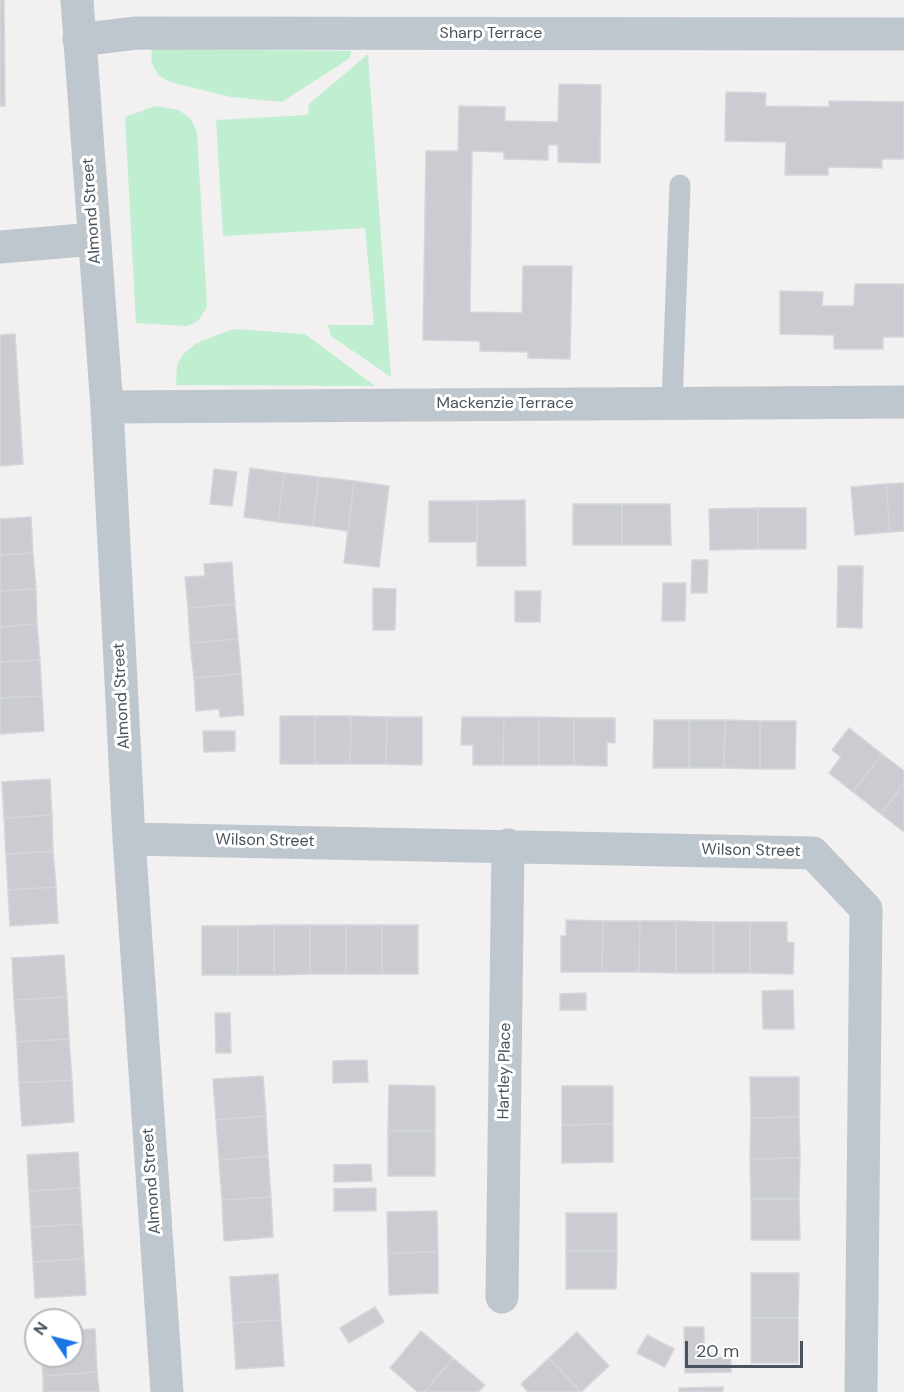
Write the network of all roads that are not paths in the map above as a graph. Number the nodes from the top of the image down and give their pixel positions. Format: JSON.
{"nodes":[{"id":1,"x":77,"y":0,"type":"edge"},
{"id":2,"x":904,"y":34,"type":"edge"},
{"id":3,"x":79,"y":40,"type":"junction"},
{"id":4,"x":680,"y":185,"type":"dead end"},
{"id":5,"x":94,"y":239,"type":"junction"},
{"id":6,"x":0,"y":247,"type":"edge"},
{"id":7,"x":904,"y":402,"type":"edge"},
{"id":8,"x":672,"y":403,"type":"junction"},
{"id":9,"x":107,"y":406,"type":"junction"},
{"id":10,"x":129,"y":839,"type":"junction"},
{"id":11,"x":508,"y":845,"type":"junction"},
{"id":12,"x":502,"y":1297,"type":"dead end"},
{"id":13,"x":167,"y":1392,"type":"edge"},
{"id":14,"x":861,"y":1392,"type":"edge"}],
"edges":[{"from":1,"to":3,"type":"street","name":"Almond Street"},
{"from":2,"to":3,"type":"street","name":"Sharp Terrace"},
{"from":3,"to":5,"type":"street","name":"Almond Street"},
{"from":4,"to":8,"type":"lane"},
{"from":5,"to":6,"type":"street"},
{"from":5,"to":9,"type":"street","name":"Almond Street"},
{"from":7,"to":8,"type":"street","name":"Mackenzie Terrace"},
{"from":8,"to":9,"type":"street","name":"Mackenzie Terrace"},
{"from":9,"to":10,"type":"street","name":"Almond Street"},
{"from":10,"to":11,"type":"street","name":"Wilson Street"},
{"from":10,"to":13,"type":"street","name":"Almond Street"},
{"from":11,"to":12,"type":"street","name":"Hartley Place"},
{"from":11,"to":14,"type":"street","name":"Wilson Street"}]}
